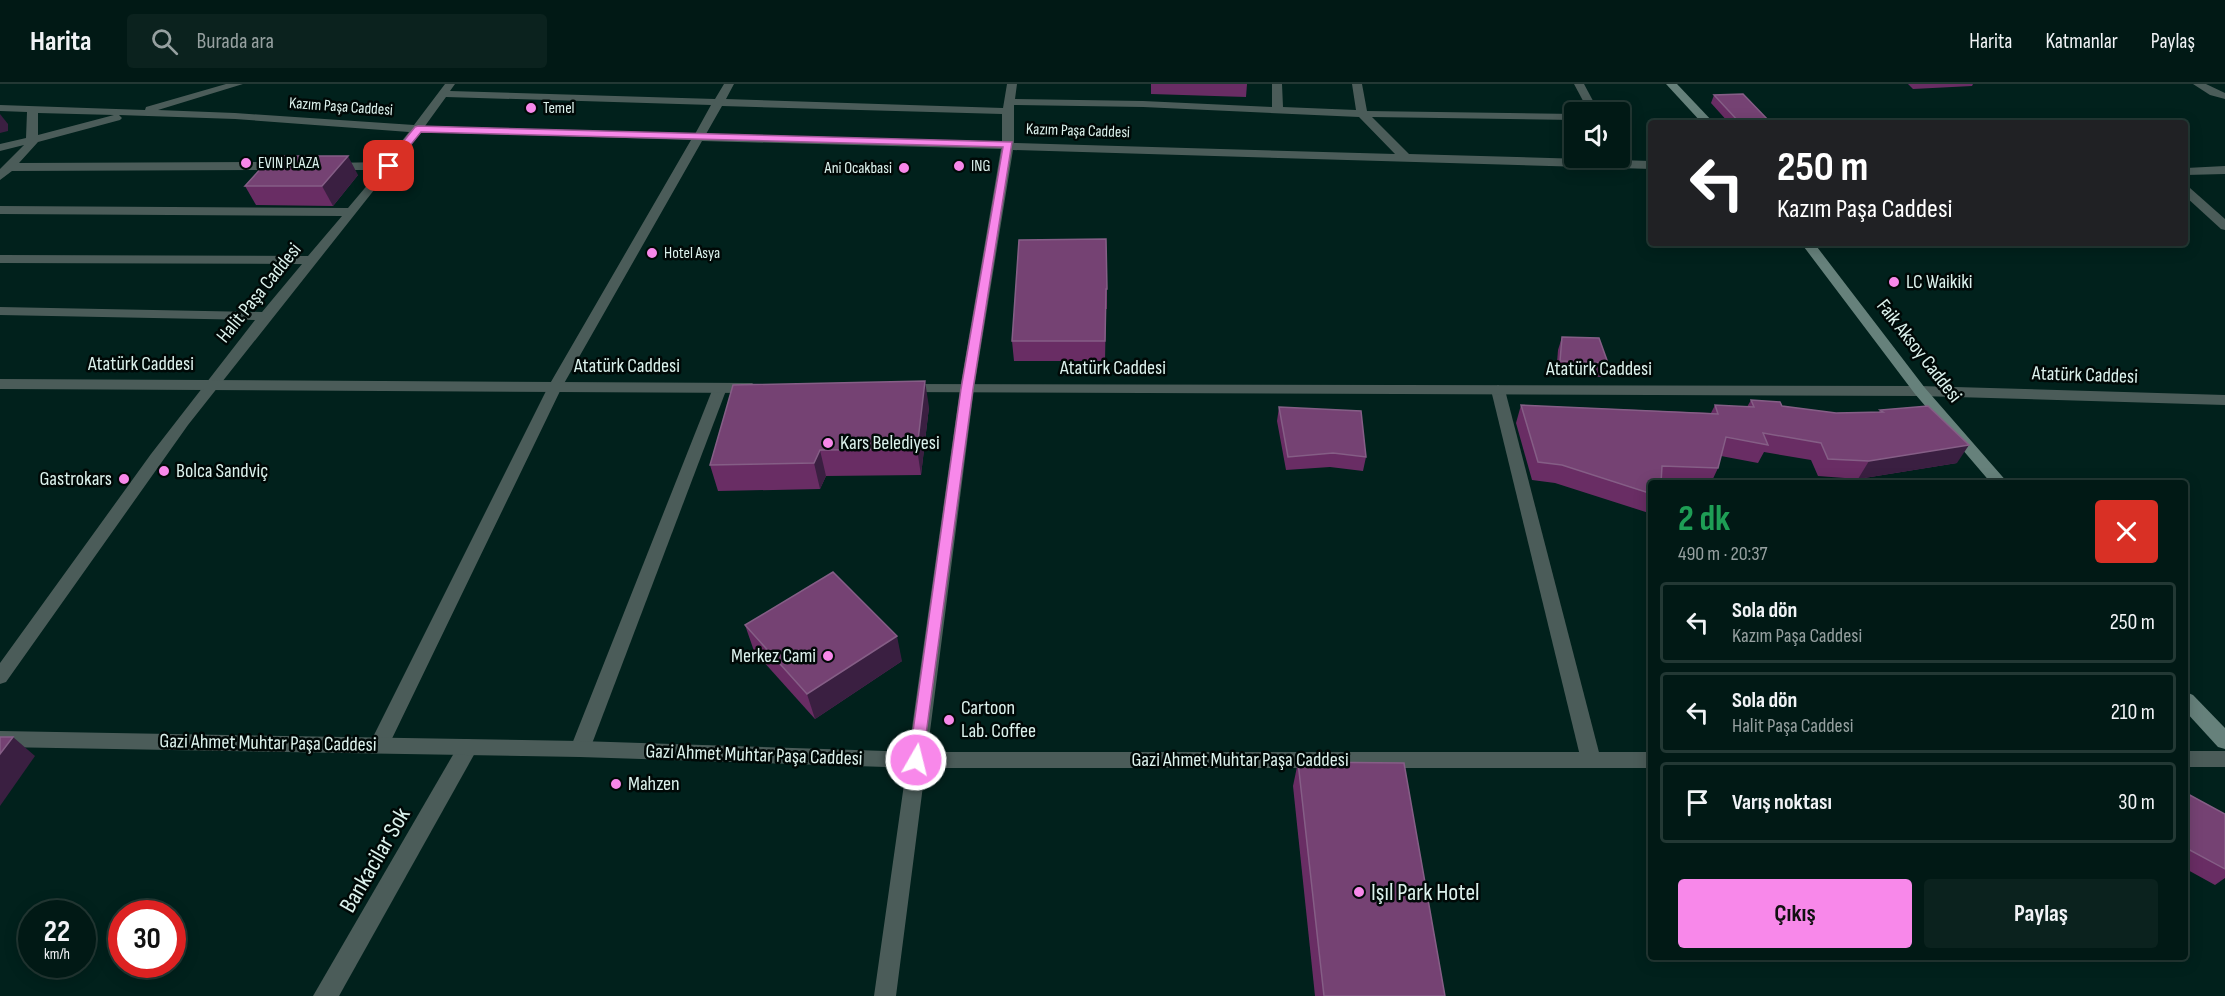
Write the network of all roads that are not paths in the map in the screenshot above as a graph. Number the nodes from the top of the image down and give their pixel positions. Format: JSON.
{"nodes":[{"id":1,"x":238,"y":84,"type":"edge"},
{"id":2,"x":729,"y":84,"type":"edge"},
{"id":3,"x":1012,"y":84,"type":"edge"},
{"id":4,"x":1277,"y":84,"type":"edge"},
{"id":5,"x":1357,"y":84,"type":"edge"},
{"id":6,"x":1579,"y":84,"type":"edge"},
{"id":7,"x":1671,"y":84,"type":"edge"},
{"id":8,"x":2198,"y":84,"type":"edge"},
{"id":9,"x":446,"y":89,"type":"edge"},
{"id":10,"x":2225,"y":96,"type":"edge"},
{"id":11,"x":719,"y":102,"type":"junction"},
{"id":12,"x":1589,"y":102,"type":"edge"},
{"id":13,"x":1008,"y":107,"type":"junction"},
{"id":14,"x":0,"y":108,"type":"edge"},
{"id":15,"x":33,"y":109,"type":"junction"},
{"id":16,"x":1278,"y":111,"type":"junction"},
{"id":17,"x":131,"y":114,"type":"junction"},
{"id":18,"x":1362,"y":114,"type":"junction"},
{"id":19,"x":1564,"y":117,"type":"edge"},
{"id":20,"x":1705,"y":120,"type":"edge"},
{"id":21,"x":418,"y":129,"type":"junction"},
{"id":22,"x":699,"y":138,"type":"junction"},
{"id":23,"x":34,"y":140,"type":"junction"},
{"id":24,"x":1008,"y":144,"type":"junction"},
{"id":25,"x":0,"y":148,"type":"edge"},
{"id":26,"x":1407,"y":159,"type":"junction"},
{"id":27,"x":1648,"y":165,"type":"edge"},
{"id":28,"x":294,"y":166,"type":"edge"},
{"id":29,"x":318,"y":166,"type":"edge"},
{"id":30,"x":389,"y":166,"type":"junction"},
{"id":31,"x":11,"y":167,"type":"junction"},
{"id":32,"x":2225,"y":170,"type":"edge"},
{"id":33,"x":2188,"y":172,"type":"edge"},
{"id":34,"x":0,"y":176,"type":"edge"},
{"id":35,"x":2188,"y":193,"type":"edge"},
{"id":36,"x":0,"y":210,"type":"edge"},
{"id":37,"x":352,"y":212,"type":"junction"},
{"id":38,"x":2225,"y":226,"type":"edge"},
{"id":39,"x":1809,"y":246,"type":"edge"},
{"id":40,"x":0,"y":258,"type":"edge"},
{"id":41,"x":313,"y":260,"type":"junction"},
{"id":42,"x":0,"y":311,"type":"edge"},
{"id":43,"x":267,"y":316,"type":"junction"},
{"id":44,"x":0,"y":384,"type":"edge"},
{"id":45,"x":209,"y":386,"type":"junction"},
{"id":46,"x":555,"y":387,"type":"junction"},
{"id":47,"x":720,"y":388,"type":"junction"},
{"id":48,"x":766,"y":388,"type":"edge"},
{"id":49,"x":883,"y":389,"type":"edge"},
{"id":50,"x":967,"y":389,"type":"junction"},
{"id":51,"x":1498,"y":390,"type":"junction"},
{"id":52,"x":1920,"y":391,"type":"junction"},
{"id":53,"x":2225,"y":400,"type":"edge"},
{"id":54,"x":1997,"y":480,"type":"edge"},
{"id":55,"x":0,"y":677,"type":"edge"},
{"id":56,"x":2188,"y":701,"type":"edge"},
{"id":57,"x":0,"y":739,"type":"edge"},
{"id":58,"x":2225,"y":741,"type":"edge"},
{"id":59,"x":379,"y":745,"type":"junction"},
{"id":60,"x":468,"y":747,"type":"junction"},
{"id":61,"x":580,"y":748,"type":"junction"},
{"id":62,"x":2188,"y":759,"type":"edge"},
{"id":63,"x":2225,"y":759,"type":"edge"},
{"id":64,"x":916,"y":760,"type":"junction"},
{"id":65,"x":1591,"y":760,"type":"junction"},
{"id":66,"x":1648,"y":760,"type":"edge"},
{"id":67,"x":324,"y":996,"type":"edge"},
{"id":68,"x":885,"y":996,"type":"edge"}],
"edges":[{"from":1,"to":17,"type":"street"},
{"from":2,"to":11,"type":"street"},
{"from":3,"to":13,"type":"street"},
{"from":4,"to":16,"type":"street"},
{"from":5,"to":18,"type":"street"},
{"from":6,"to":12,"type":"street"},
{"from":7,"to":20,"type":"main road"},
{"from":8,"to":10,"type":"street"},
{"from":9,"to":11,"type":"street"},
{"from":9,"to":21,"type":"street","name":"Halit Paşa Caddesi"},
{"from":11,"to":13,"type":"street"},
{"from":11,"to":22,"type":"street"},
{"from":13,"to":16,"type":"street"},
{"from":13,"to":24,"type":"street"},
{"from":14,"to":15,"type":"street","name":"Kazım Paşa Caddesi"},
{"from":15,"to":17,"type":"street","name":"Kazım Paşa Caddesi"},
{"from":15,"to":23,"type":"street"},
{"from":16,"to":18,"type":"street"},
{"from":17,"to":21,"type":"street","name":"Kazım Paşa Caddesi"},
{"from":17,"to":23,"type":"street"},
{"from":18,"to":19,"type":"street"},
{"from":18,"to":26,"type":"street"},
{"from":21,"to":22,"type":"street","name":"Kazım Paşa Caddesi"},
{"from":21,"to":30,"type":"street","name":"Halit Paşa Caddesi"},
{"from":22,"to":24,"type":"street","name":"Kazım Paşa Caddesi"},
{"from":22,"to":46,"type":"street"},
{"from":23,"to":25,"type":"street"},
{"from":23,"to":31,"type":"street"},
{"from":24,"to":26,"type":"street","name":"Kazım Paşa Caddesi"},
{"from":24,"to":50,"type":"street"},
{"from":26,"to":27,"type":"street","name":"Kazım Paşa Caddesi"},
{"from":28,"to":31,"type":"street"},
{"from":29,"to":30,"type":"street"},
{"from":30,"to":37,"type":"street","name":"Halit Paşa Caddesi"},
{"from":31,"to":34,"type":"street"},
{"from":32,"to":33,"type":"street"},
{"from":35,"to":38,"type":"street"},
{"from":36,"to":37,"type":"street"},
{"from":37,"to":41,"type":"street","name":"Halit Paşa Caddesi"},
{"from":39,"to":52,"type":"main road","name":"Faik Aksoy Caddesi"},
{"from":40,"to":41,"type":"street"},
{"from":41,"to":43,"type":"street","name":"Halit Paşa Caddesi"},
{"from":42,"to":43,"type":"street"},
{"from":43,"to":45,"type":"street","name":"Halit Paşa Caddesi"},
{"from":44,"to":45,"type":"street","name":"Atatürk Caddesi"},
{"from":45,"to":46,"type":"street","name":"Atatürk Caddesi"},
{"from":45,"to":55,"type":"street","name":"Halit Paşa Caddesi"},
{"from":46,"to":47,"type":"street","name":"Atatürk Caddesi"},
{"from":46,"to":59,"type":"street"},
{"from":47,"to":48,"type":"street","name":"Atatürk Caddesi"},
{"from":47,"to":61,"type":"street"},
{"from":49,"to":50,"type":"street","name":"Atatürk Caddesi"},
{"from":50,"to":51,"type":"street","name":"Atatürk Caddesi"},
{"from":50,"to":64,"type":"street"},
{"from":51,"to":52,"type":"street","name":"Atatürk Caddesi"},
{"from":51,"to":65,"type":"street"},
{"from":52,"to":53,"type":"street","name":"Atatürk Caddesi"},
{"from":52,"to":54,"type":"main road","name":"Faik Aksoy Caddesi"},
{"from":56,"to":58,"type":"main road"},
{"from":57,"to":59,"type":"street","name":"Gazi Ahmet Muhtar Paşa Caddesi"},
{"from":59,"to":60,"type":"street","name":"Gazi Ahmet Muhtar Paşa Caddesi"},
{"from":60,"to":61,"type":"street","name":"Gazi Ahmet Muhtar Paşa Caddesi"},
{"from":60,"to":67,"type":"street","name":"Bankacilar Sok"},
{"from":61,"to":64,"type":"street","name":"Gazi Ahmet Muhtar Paşa Caddesi"},
{"from":62,"to":63,"type":"street"},
{"from":64,"to":65,"type":"street","name":"Gazi Ahmet Muhtar Paşa Caddesi"},
{"from":64,"to":68,"type":"street"},
{"from":65,"to":66,"type":"street","name":"Gazi Ahmet Muhtar Paşa Caddesi"}]}
